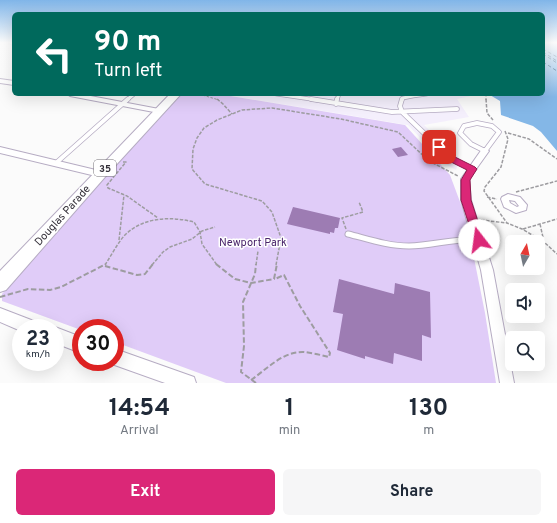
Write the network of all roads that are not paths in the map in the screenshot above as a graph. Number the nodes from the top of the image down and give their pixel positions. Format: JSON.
{"nodes":[{"id":1,"x":0,"y":81,"type":"edge"},
{"id":2,"x":12,"y":83,"type":"edge"},
{"id":3,"x":81,"y":96,"type":"edge"},
{"id":4,"x":132,"y":96,"type":"edge"},
{"id":5,"x":174,"y":96,"type":"edge"},
{"id":6,"x":288,"y":96,"type":"edge"},
{"id":7,"x":307,"y":96,"type":"edge"},
{"id":8,"x":339,"y":96,"type":"edge"},
{"id":9,"x":409,"y":96,"type":"edge"},
{"id":10,"x":306,"y":99,"type":"junction"},
{"id":11,"x":123,"y":104,"type":"junction"},
{"id":12,"x":336,"y":104,"type":"junction"},
{"id":13,"x":457,"y":109,"type":"dead end"},
{"id":14,"x":159,"y":111,"type":"junction"},
{"id":15,"x":404,"y":113,"type":"junction"},
{"id":16,"x":0,"y":150,"type":"edge"},
{"id":17,"x":485,"y":151,"type":"junction"},
{"id":18,"x":56,"y":163,"type":"junction"},
{"id":19,"x":472,"y":169,"type":"junction"},
{"id":20,"x":100,"y":174,"type":"junction"},
{"id":21,"x":348,"y":234,"type":"road end"},
{"id":22,"x":479,"y":240,"type":"junction"},
{"id":23,"x":0,"y":284,"type":"edge"},
{"id":24,"x":0,"y":315,"type":"edge"},
{"id":25,"x":12,"y":320,"type":"edge"},
{"id":26,"x":124,"y":360,"type":"edge"},
{"id":27,"x":188,"y":383,"type":"edge"},
{"id":28,"x":506,"y":383,"type":"edge"}],
"edges":[{"from":1,"to":2,"type":"street"},
{"from":3,"to":11,"type":"street"},
{"from":4,"to":11,"type":"lane"},
{"from":5,"to":14,"type":"main road","name":"Douglas Parade","number":"35"},
{"from":6,"to":10,"type":"lane"},
{"from":7,"to":10,"type":"lane"},
{"from":8,"to":12,"type":"lane"},
{"from":9,"to":15,"type":"lane"},
{"from":10,"to":12,"type":"lane"},
{"from":11,"to":14,"type":"street"},
{"from":11,"to":18,"type":"lane"},
{"from":12,"to":15,"type":"lane"},
{"from":13,"to":15,"type":"lane"},
{"from":14,"to":20,"type":"main road","name":"Douglas Parade","number":"35"},
{"from":15,"to":19,"type":"lane"},
{"from":16,"to":18,"type":"street"},
{"from":17,"to":17,"type":"lane"},
{"from":17,"to":19,"type":"street"},
{"from":18,"to":20,"type":"street"},
{"from":19,"to":22,"type":"street"},
{"from":20,"to":23,"type":"main road","name":"Douglas Parade","number":"35"},
{"from":21,"to":22,"type":"lane"},
{"from":22,"to":28,"type":"street"},
{"from":24,"to":25,"type":"street"},
{"from":26,"to":27,"type":"street"}]}
